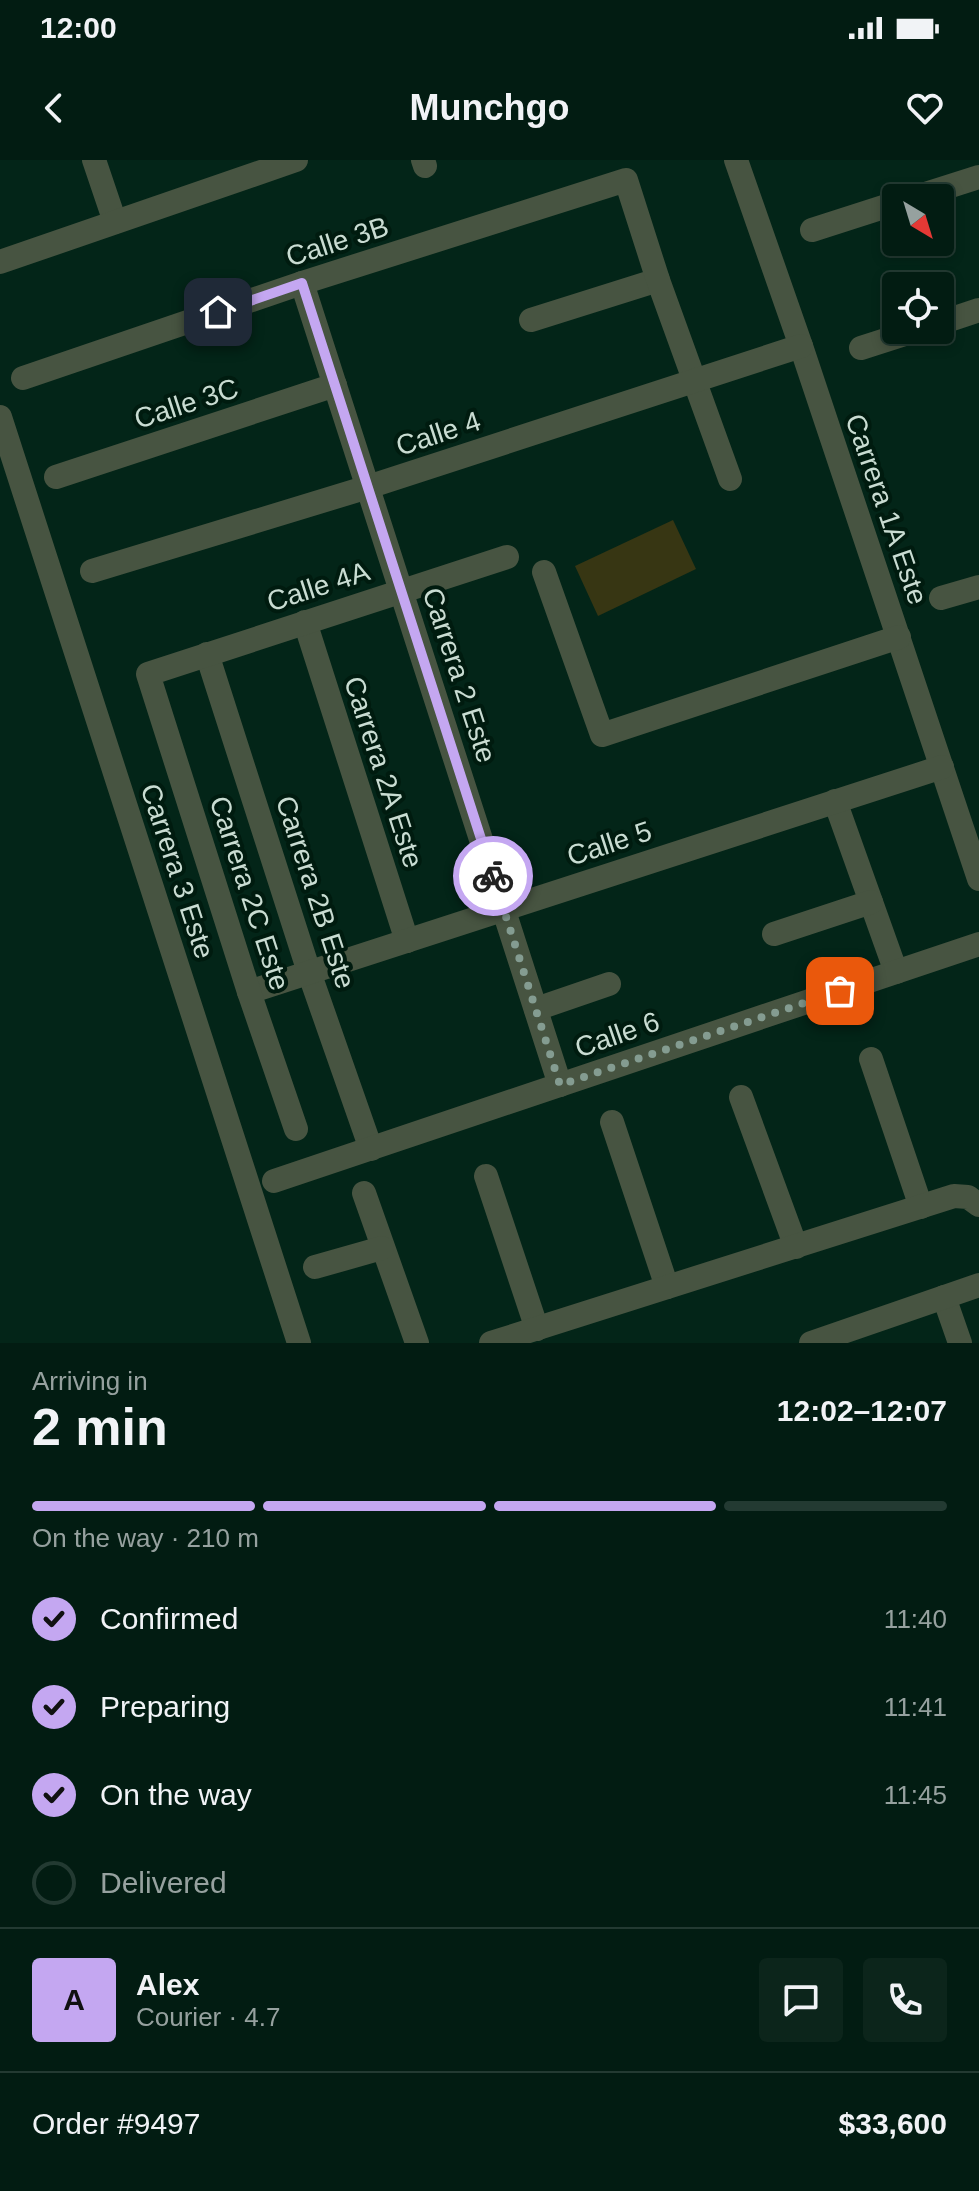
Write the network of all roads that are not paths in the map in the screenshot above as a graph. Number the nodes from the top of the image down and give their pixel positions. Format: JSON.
{"nodes":[{"id":1,"x":94,"y":160,"type":"edge"},
{"id":2,"x":296,"y":160,"type":"edge"},
{"id":3,"x":736,"y":160,"type":"edge"},
{"id":4,"x":250,"y":168,"type":"edge"},
{"id":5,"x":979,"y":177,"type":"edge"},
{"id":6,"x":954,"y":185,"type":"edge"},
{"id":7,"x":882,"y":208,"type":"edge"},
{"id":8,"x":115,"y":222,"type":"junction"},
{"id":9,"x":812,"y":230,"type":"dead end"},
{"id":10,"x":0,"y":262,"type":"edge"},
{"id":11,"x":658,"y":280,"type":"junction"},
{"id":12,"x":302,"y":283,"type":"junction"},
{"id":13,"x":979,"y":310,"type":"edge"},
{"id":14,"x":954,"y":318,"type":"edge"},
{"id":15,"x":531,"y":320,"type":"dead end"},
{"id":16,"x":882,"y":341,"type":"edge"},
{"id":17,"x":801,"y":346,"type":"junction"},
{"id":18,"x":861,"y":348,"type":"dead end"},
{"id":19,"x":23,"y":378,"type":"dead end"},
{"id":20,"x":694,"y":381,"type":"junction"},
{"id":21,"x":335,"y":385,"type":"junction"},
{"id":22,"x":0,"y":417,"type":"edge"},
{"id":23,"x":56,"y":477,"type":"dead end"},
{"id":24,"x":730,"y":479,"type":"dead end"},
{"id":25,"x":368,"y":487,"type":"junction"},
{"id":26,"x":507,"y":557,"type":"dead end"},
{"id":27,"x":92,"y":571,"type":"dead end"},
{"id":28,"x":544,"y":572,"type":"dead end"},
{"id":29,"x":979,"y":587,"type":"edge"},
{"id":30,"x":401,"y":590,"type":"junction"},
{"id":31,"x":941,"y":598,"type":"dead end"},
{"id":32,"x":305,"y":622,"type":"junction"},
{"id":33,"x":899,"y":637,"type":"junction"},
{"id":34,"x":207,"y":654,"type":"junction"},
{"id":35,"x":148,"y":674,"type":"joint"},
{"id":36,"x":942,"y":767,"type":"junction"},
{"id":37,"x":835,"y":801,"type":"junction"},
{"id":38,"x":979,"y":879,"type":"edge"},
{"id":39,"x":871,"y":902,"type":"junction"},
{"id":40,"x":504,"y":909,"type":"junction"},
{"id":41,"x":774,"y":934,"type":"dead end"},
{"id":42,"x":407,"y":941,"type":"junction"},
{"id":43,"x":979,"y":944,"type":"edge"},
{"id":44,"x":309,"y":972,"type":"junction"},
{"id":45,"x":896,"y":972,"type":"junction"},
{"id":46,"x":609,"y":984,"type":"dead end"},
{"id":47,"x":249,"y":992,"type":"junction"},
{"id":48,"x":536,"y":1009,"type":"junction"},
{"id":49,"x":871,"y":1059,"type":"dead end"},
{"id":50,"x":560,"y":1085,"type":"junction"},
{"id":51,"x":741,"y":1097,"type":"dead end"},
{"id":52,"x":612,"y":1122,"type":"dead end"},
{"id":53,"x":296,"y":1129,"type":"dead end"},
{"id":54,"x":371,"y":1149,"type":"junction"},
{"id":55,"x":486,"y":1176,"type":"dead end"},
{"id":56,"x":274,"y":1181,"type":"dead end"},
{"id":57,"x":364,"y":1193,"type":"dead end"},
{"id":58,"x":978,"y":1201,"type":"edge"},
{"id":59,"x":921,"y":1207,"type":"junction"},
{"id":60,"x":796,"y":1247,"type":"junction"},
{"id":61,"x":382,"y":1248,"type":"junction"},
{"id":62,"x":315,"y":1267,"type":"dead end"},
{"id":63,"x":979,"y":1285,"type":"edge"},
{"id":64,"x":667,"y":1287,"type":"junction"},
{"id":65,"x":944,"y":1297,"type":"junction"},
{"id":66,"x":537,"y":1329,"type":"junction"},
{"id":67,"x":818,"y":1342,"type":"edge"},
{"id":68,"x":299,"y":1343,"type":"edge"},
{"id":69,"x":417,"y":1343,"type":"edge"},
{"id":70,"x":491,"y":1343,"type":"edge"},
{"id":71,"x":960,"y":1343,"type":"edge"}],
"edges":[{"from":1,"to":8,"type":"street"},
{"from":2,"to":4,"type":"street"},
{"from":3,"to":17,"type":"street","name":"Carrera 1A Este"},
{"from":4,"to":8,"type":"street"},
{"from":5,"to":6,"type":"street"},
{"from":7,"to":9,"type":"street"},
{"from":8,"to":10,"type":"street"},
{"from":11,"to":12,"type":"street","name":"Calle 3B"},
{"from":11,"to":15,"type":"street"},
{"from":11,"to":20,"type":"street"},
{"from":12,"to":19,"type":"street","name":"Calle 3B"},
{"from":12,"to":21,"type":"street","name":"Carrera 2 Este"},
{"from":13,"to":14,"type":"street"},
{"from":16,"to":18,"type":"street"},
{"from":17,"to":20,"type":"street","name":"Calle 4"},
{"from":17,"to":33,"type":"street","name":"Carrera 1A Este"},
{"from":20,"to":24,"type":"street"},
{"from":20,"to":25,"type":"street","name":"Calle 4"},
{"from":21,"to":23,"type":"street","name":"Calle 3C"},
{"from":21,"to":25,"type":"street","name":"Carrera 2 Este"},
{"from":22,"to":68,"type":"street","name":"Carrera 3 Este"},
{"from":25,"to":27,"type":"street","name":"Calle 4"},
{"from":25,"to":30,"type":"street","name":"Carrera 2 Este"},
{"from":26,"to":30,"type":"street","name":"Calle 4A"},
{"from":28,"to":33,"type":"street"},
{"from":29,"to":31,"type":"street"},
{"from":30,"to":32,"type":"street","name":"Calle 4A"},
{"from":30,"to":40,"type":"street","name":"Carrera 2 Este"},
{"from":32,"to":34,"type":"street","name":"Calle 4A"},
{"from":32,"to":42,"type":"street","name":"Carrera 2A Este"},
{"from":33,"to":36,"type":"street","name":"Carrera 1A Este"},
{"from":34,"to":35,"type":"street","name":"Calle 4A"},
{"from":34,"to":44,"type":"street","name":"Carrera 2B Este"},
{"from":35,"to":47,"type":"street","name":"Carrera 2C Este"},
{"from":36,"to":37,"type":"street","name":"Calle 5"},
{"from":36,"to":38,"type":"street","name":"Carrera 1A Este"},
{"from":37,"to":39,"type":"street"},
{"from":37,"to":40,"type":"street","name":"Calle 5"},
{"from":39,"to":41,"type":"street"},
{"from":39,"to":45,"type":"street"},
{"from":40,"to":42,"type":"street","name":"Calle 5"},
{"from":40,"to":48,"type":"street","name":"Carrera 2 Este"},
{"from":42,"to":44,"type":"street","name":"Calle 5"},
{"from":43,"to":45,"type":"street","name":"Calle 6"},
{"from":44,"to":47,"type":"street","name":"Calle 5"},
{"from":44,"to":54,"type":"street","name":"Carrera 2B Este"},
{"from":45,"to":50,"type":"street","name":"Calle 6"},
{"from":46,"to":48,"type":"street"},
{"from":47,"to":53,"type":"street","name":"Carrera 2C Este"},
{"from":48,"to":50,"type":"street","name":"Carrera 2 Este"},
{"from":49,"to":59,"type":"street"},
{"from":50,"to":54,"type":"street","name":"Calle 6"},
{"from":51,"to":60,"type":"street"},
{"from":52,"to":64,"type":"street"},
{"from":54,"to":56,"type":"street","name":"Calle 6"},
{"from":55,"to":66,"type":"street"},
{"from":57,"to":61,"type":"street"},
{"from":58,"to":59,"type":"street"},
{"from":59,"to":60,"type":"street"},
{"from":60,"to":64,"type":"street"},
{"from":61,"to":62,"type":"street"},
{"from":61,"to":69,"type":"street"},
{"from":63,"to":65,"type":"street"},
{"from":64,"to":66,"type":"street"},
{"from":65,"to":67,"type":"street"},
{"from":65,"to":71,"type":"street"},
{"from":66,"to":70,"type":"street"}]}
